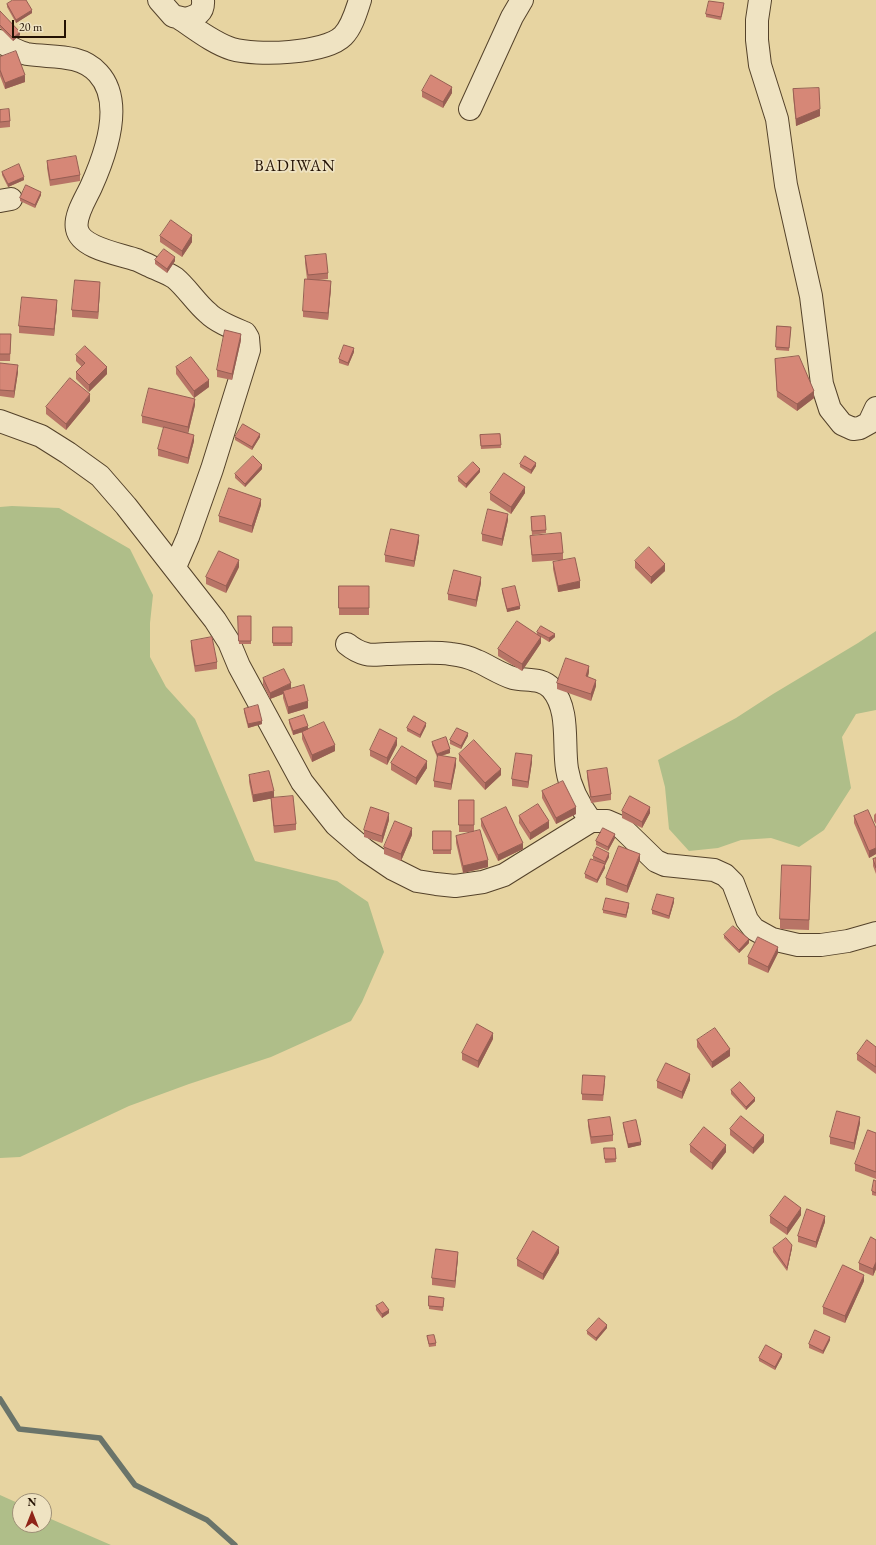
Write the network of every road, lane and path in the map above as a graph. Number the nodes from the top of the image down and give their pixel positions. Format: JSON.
{"nodes":[{"id":1,"x":159,"y":0,"type":"edge"},
{"id":2,"x":203,"y":0,"type":"edge"},
{"id":3,"x":360,"y":0,"type":"edge"},
{"id":4,"x":522,"y":0,"type":"edge"},
{"id":5,"x":760,"y":0,"type":"edge"},
{"id":6,"x":179,"y":18,"type":"junction"},
{"id":7,"x":0,"y":41,"type":"edge"},
{"id":8,"x":470,"y":109,"type":"dead end"},
{"id":9,"x":876,"y":408,"type":"edge"},
{"id":10,"x":0,"y":421,"type":"edge"},
{"id":11,"x":175,"y":567,"type":"junction"},
{"id":12,"x":347,"y":644,"type":"dead end"},
{"id":13,"x":591,"y":821,"type":"junction"},
{"id":14,"x":876,"y":933,"type":"edge"}],
"edges":[{"from":1,"to":6,"type":"street"},
{"from":2,"to":6,"type":"street"},
{"from":3,"to":6,"type":"street"},
{"from":4,"to":8,"type":"street"},
{"from":5,"to":9,"type":"street"},
{"from":7,"to":11,"type":"street"},
{"from":10,"to":11,"type":"street"},
{"from":11,"to":13,"type":"street"},
{"from":12,"to":13,"type":"street"},
{"from":13,"to":14,"type":"street"}]}
